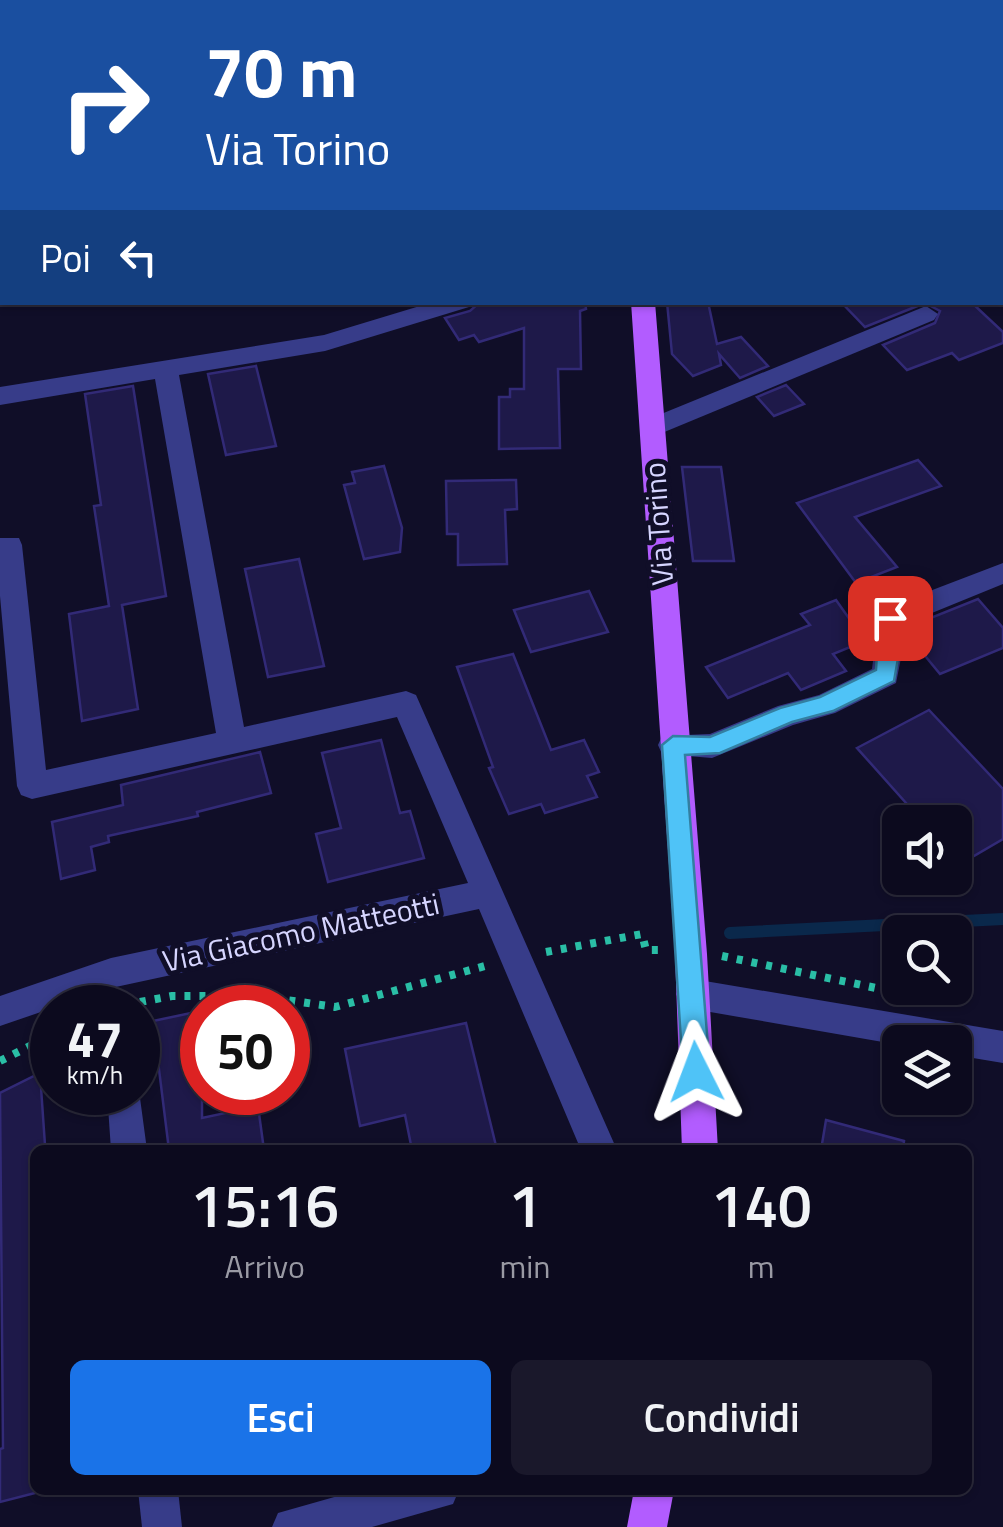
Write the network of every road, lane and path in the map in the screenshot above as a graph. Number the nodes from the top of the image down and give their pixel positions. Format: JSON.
{"nodes":[{"id":1,"x":451,"y":305,"type":"edge"},
{"id":2,"x":643,"y":305,"type":"edge"},
{"id":3,"x":926,"y":314,"type":"dead end"},
{"id":4,"x":166,"y":370,"type":"junction"},
{"id":5,"x":0,"y":396,"type":"edge"},
{"id":6,"x":652,"y":427,"type":"junction"},
{"id":7,"x":9,"y":545,"type":"dead end"},
{"id":8,"x":1003,"y":573,"type":"edge"},
{"id":9,"x":232,"y":741,"type":"junction"},
{"id":10,"x":673,"y":745,"type":"junction"},
{"id":11,"x":488,"y":894,"type":"junction"},
{"id":12,"x":690,"y":954,"type":"junction"},
{"id":13,"x":516,"y":957,"type":"junction"},
{"id":14,"x":882,"y":989,"type":"edge"},
{"id":15,"x":693,"y":994,"type":"junction"},
{"id":16,"x":160,"y":999,"type":"edge"},
{"id":17,"x":0,"y":1011,"type":"edge"},
{"id":18,"x":30,"y":1046,"type":"edge"},
{"id":19,"x":1003,"y":1047,"type":"edge"},
{"id":20,"x":0,"y":1061,"type":"edge"},
{"id":21,"x":126,"y":1115,"type":"edge"},
{"id":22,"x":129,"y":1145,"type":"edge"},
{"id":23,"x":598,"y":1145,"type":"edge"},
{"id":24,"x":700,"y":1145,"type":"edge"},
{"id":25,"x":159,"y":1495,"type":"edge"},
{"id":26,"x":419,"y":1495,"type":"edge"},
{"id":27,"x":653,"y":1495,"type":"edge"},
{"id":28,"x":162,"y":1527,"type":"edge"},
{"id":29,"x":292,"y":1527,"type":"edge"},
{"id":30,"x":646,"y":1527,"type":"edge"}],
"edges":[{"from":1,"to":4,"type":"street"},
{"from":2,"to":6,"type":"main road","name":"Via Torino"},
{"from":3,"to":6,"type":"street"},
{"from":4,"to":5,"type":"street"},
{"from":4,"to":9,"type":"street"},
{"from":6,"to":10,"type":"main road","name":"Via Torino"},
{"from":7,"to":9,"type":"street"},
{"from":8,"to":10,"type":"street"},
{"from":9,"to":11,"type":"street"},
{"from":10,"to":12,"type":"main road","name":"Via Torino"},
{"from":11,"to":13,"type":"street"},
{"from":11,"to":17,"type":"street","name":"Via Giacomo Matteotti"},
{"from":12,"to":13,"type":"path"},
{"from":12,"to":14,"type":"path"},
{"from":12,"to":15,"type":"main road","name":"Via Torino"},
{"from":13,"to":16,"type":"path"},
{"from":13,"to":23,"type":"street"},
{"from":15,"to":19,"type":"street"},
{"from":15,"to":24,"type":"main road","name":"Via Torino"},
{"from":18,"to":20,"type":"path"},
{"from":21,"to":22,"type":"street"},
{"from":25,"to":28,"type":"street"},
{"from":26,"to":29,"type":"street"},
{"from":27,"to":30,"type":"main road"}]}
